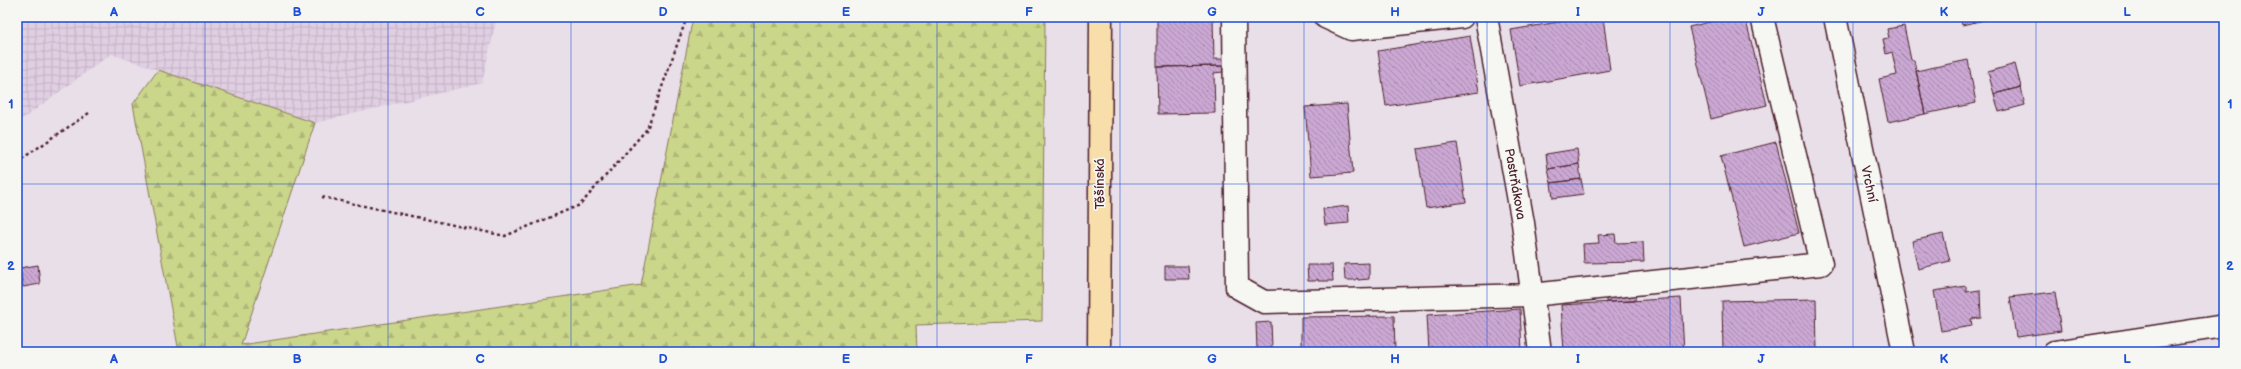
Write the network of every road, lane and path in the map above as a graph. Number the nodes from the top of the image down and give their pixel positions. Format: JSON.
{"nodes":[{"id":1,"x":687,"y":17,"type":"edge"},
{"id":2,"x":1101,"y":17,"type":"edge"},
{"id":3,"x":1234,"y":17,"type":"edge"},
{"id":4,"x":1324,"y":17,"type":"edge"},
{"id":5,"x":1462,"y":17,"type":"edge"},
{"id":6,"x":1486,"y":17,"type":"edge"},
{"id":7,"x":1762,"y":17,"type":"edge"},
{"id":8,"x":1835,"y":17,"type":"edge"},
{"id":9,"x":90,"y":112,"type":"dead end"},
{"id":10,"x":17,"y":162,"type":"edge"},
{"id":11,"x":322,"y":196,"type":"dead end"},
{"id":12,"x":1532,"y":295,"type":"junction"},
{"id":13,"x":2224,"y":326,"type":"edge"},
{"id":14,"x":1099,"y":352,"type":"edge"},
{"id":15,"x":1540,"y":352,"type":"edge"},
{"id":16,"x":1904,"y":352,"type":"edge"},
{"id":17,"x":2054,"y":352,"type":"edge"}],
"edges":[{"from":1,"to":11,"type":"path"},
{"from":2,"to":14,"type":"main road","name":"Těšínská"},
{"from":3,"to":12,"type":"street"},
{"from":4,"to":5,"type":"street"},
{"from":6,"to":12,"type":"street","name":"Pastrňákova"},
{"from":7,"to":12,"type":"street"},
{"from":8,"to":16,"type":"street","name":"Vrchní"},
{"from":9,"to":10,"type":"path"},
{"from":12,"to":15,"type":"street","name":"Pastrňákova"},
{"from":13,"to":17,"type":"street"}]}
